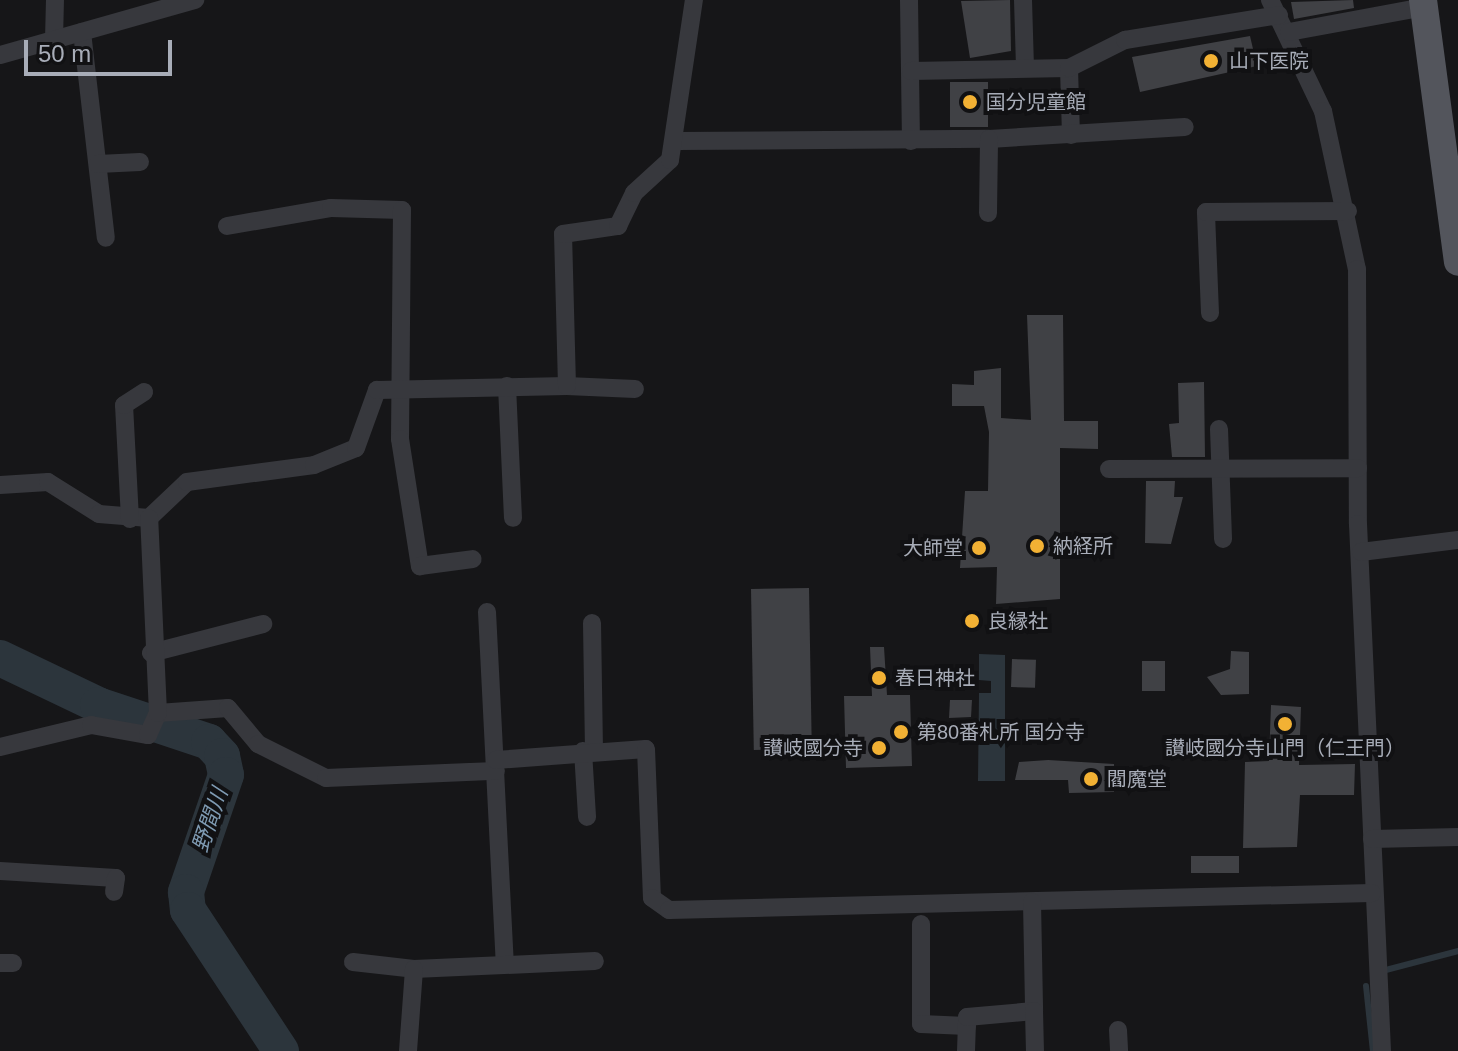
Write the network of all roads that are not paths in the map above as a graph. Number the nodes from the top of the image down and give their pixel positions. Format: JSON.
{"nodes":[{"id":1,"x":55,"y":0,"type":"edge"},
{"id":2,"x":195,"y":0,"type":"edge"},
{"id":3,"x":694,"y":0,"type":"edge"},
{"id":4,"x":909,"y":0,"type":"edge"},
{"id":5,"x":1023,"y":0,"type":"edge"},
{"id":6,"x":1423,"y":4,"type":"edge"},
{"id":7,"x":1274,"y":7,"type":"edge"},
{"id":8,"x":82,"y":32,"type":"junction"},
{"id":9,"x":1289,"y":32,"type":"junction"},
{"id":10,"x":54,"y":40,"type":"junction"},
{"id":11,"x":0,"y":55,"type":"edge"},
{"id":12,"x":1025,"y":68,"type":"junction"},
{"id":13,"x":1069,"y":68,"type":"junction"},
{"id":14,"x":911,"y":71,"type":"junction"},
{"id":15,"x":1185,"y":127,"type":"dead end"},
{"id":16,"x":1071,"y":135,"type":"junction"},
{"id":17,"x":989,"y":139,"type":"junction"},
{"id":18,"x":677,"y":141,"type":"junction"},
{"id":19,"x":911,"y":141,"type":"junction"},
{"id":20,"x":140,"y":162,"type":"dead end"},
{"id":21,"x":98,"y":164,"type":"junction"},
{"id":22,"x":1348,"y":211,"type":"junction"},
{"id":23,"x":988,"y":213,"type":"dead end"},
{"id":24,"x":227,"y":226,"type":"dead end"},
{"id":25,"x":106,"y":238,"type":"dead end"},
{"id":26,"x":1458,"y":262,"type":"edge"},
{"id":27,"x":1210,"y":313,"type":"dead end"},
{"id":28,"x":398,"y":385,"type":"junction"},
{"id":29,"x":507,"y":386,"type":"junction"},
{"id":30,"x":567,"y":386,"type":"junction"},
{"id":31,"x":635,"y":389,"type":"dead end"},
{"id":32,"x":144,"y":392,"type":"dead end"},
{"id":33,"x":1219,"y":429,"type":"dead end"},
{"id":34,"x":1358,"y":468,"type":"junction"},
{"id":35,"x":1109,"y":469,"type":"dead end"},
{"id":36,"x":1218,"y":470,"type":"junction"},
{"id":37,"x":0,"y":485,"type":"edge"},
{"id":38,"x":149,"y":518,"type":"junction"},
{"id":39,"x":513,"y":518,"type":"dead end"},
{"id":40,"x":130,"y":519,"type":"junction"},
{"id":41,"x":1223,"y":539,"type":"dead end"},
{"id":42,"x":1458,"y":540,"type":"edge"},
{"id":43,"x":1361,"y":552,"type":"junction"},
{"id":44,"x":473,"y":559,"type":"dead end"},
{"id":45,"x":487,"y":612,"type":"dead end"},
{"id":46,"x":592,"y":623,"type":"dead end"},
{"id":47,"x":263,"y":624,"type":"dead end"},
{"id":48,"x":151,"y":653,"type":"junction"},
{"id":49,"x":155,"y":720,"type":"junction"},
{"id":50,"x":0,"y":747,"type":"edge"},
{"id":51,"x":588,"y":750,"type":"junction"},
{"id":52,"x":496,"y":765,"type":"junction"},
{"id":53,"x":587,"y":817,"type":"dead end"},
{"id":54,"x":1458,"y":837,"type":"edge"},
{"id":55,"x":1372,"y":839,"type":"junction"},
{"id":56,"x":0,"y":871,"type":"edge"},
{"id":57,"x":114,"y":892,"type":"dead end"},
{"id":58,"x":1372,"y":893,"type":"junction"},
{"id":59,"x":1032,"y":902,"type":"junction"},
{"id":60,"x":921,"y":924,"type":"dead end"},
{"id":61,"x":595,"y":961,"type":"dead end"},
{"id":62,"x":353,"y":962,"type":"dead end"},
{"id":63,"x":505,"y":964,"type":"junction"},
{"id":64,"x":414,"y":969,"type":"junction"},
{"id":65,"x":1034,"y":1011,"type":"junction"},
{"id":66,"x":967,"y":1026,"type":"junction"},
{"id":67,"x":1118,"y":1030,"type":"dead end"},
{"id":68,"x":408,"y":1051,"type":"edge"},
{"id":69,"x":966,"y":1051,"type":"edge"},
{"id":70,"x":1035,"y":1051,"type":"edge"},
{"id":71,"x":1119,"y":1051,"type":"edge"},
{"id":72,"x":1382,"y":1051,"type":"edge"}],
"edges":[{"from":1,"to":10,"type":"street"},
{"from":2,"to":8,"type":"street"},
{"from":3,"to":18,"type":"street"},
{"from":4,"to":14,"type":"street"},
{"from":5,"to":12,"type":"street"},
{"from":6,"to":9,"type":"street"},
{"from":6,"to":26,"type":"main road"},
{"from":7,"to":9,"type":"street"},
{"from":7,"to":13,"type":"street"},
{"from":8,"to":10,"type":"street"},
{"from":8,"to":21,"type":"street"},
{"from":9,"to":22,"type":"street"},
{"from":10,"to":11,"type":"street"},
{"from":12,"to":13,"type":"street"},
{"from":12,"to":14,"type":"street"},
{"from":13,"to":16,"type":"street"},
{"from":14,"to":19,"type":"street"},
{"from":15,"to":16,"type":"street"},
{"from":16,"to":17,"type":"street"},
{"from":17,"to":19,"type":"street"},
{"from":17,"to":23,"type":"street"},
{"from":18,"to":19,"type":"street"},
{"from":18,"to":30,"type":"street"},
{"from":20,"to":21,"type":"street"},
{"from":21,"to":25,"type":"street"},
{"from":22,"to":27,"type":"street"},
{"from":22,"to":34,"type":"street"},
{"from":24,"to":28,"type":"street"},
{"from":28,"to":29,"type":"street"},
{"from":28,"to":38,"type":"street"},
{"from":28,"to":44,"type":"street"},
{"from":29,"to":30,"type":"street"},
{"from":29,"to":39,"type":"street"},
{"from":30,"to":31,"type":"street"},
{"from":32,"to":40,"type":"street"},
{"from":33,"to":36,"type":"street"},
{"from":34,"to":36,"type":"street"},
{"from":34,"to":43,"type":"street"},
{"from":35,"to":36,"type":"street"},
{"from":36,"to":41,"type":"street"},
{"from":37,"to":40,"type":"street"},
{"from":38,"to":40,"type":"street"},
{"from":38,"to":48,"type":"street"},
{"from":42,"to":43,"type":"street"},
{"from":43,"to":55,"type":"street"},
{"from":45,"to":52,"type":"street"},
{"from":46,"to":51,"type":"street"},
{"from":47,"to":48,"type":"street"},
{"from":48,"to":49,"type":"street"},
{"from":49,"to":50,"type":"street"},
{"from":49,"to":52,"type":"street"},
{"from":51,"to":52,"type":"street"},
{"from":51,"to":53,"type":"street"},
{"from":51,"to":59,"type":"street"},
{"from":52,"to":63,"type":"street"},
{"from":54,"to":55,"type":"street"},
{"from":55,"to":58,"type":"street"},
{"from":56,"to":57,"type":"street"},
{"from":58,"to":59,"type":"street"},
{"from":58,"to":72,"type":"street"},
{"from":59,"to":65,"type":"street"},
{"from":60,"to":66,"type":"street"},
{"from":61,"to":63,"type":"street"},
{"from":62,"to":64,"type":"street"},
{"from":63,"to":64,"type":"street"},
{"from":64,"to":68,"type":"street"},
{"from":65,"to":66,"type":"street"},
{"from":65,"to":70,"type":"street"},
{"from":66,"to":69,"type":"street"},
{"from":67,"to":71,"type":"street"}]}
